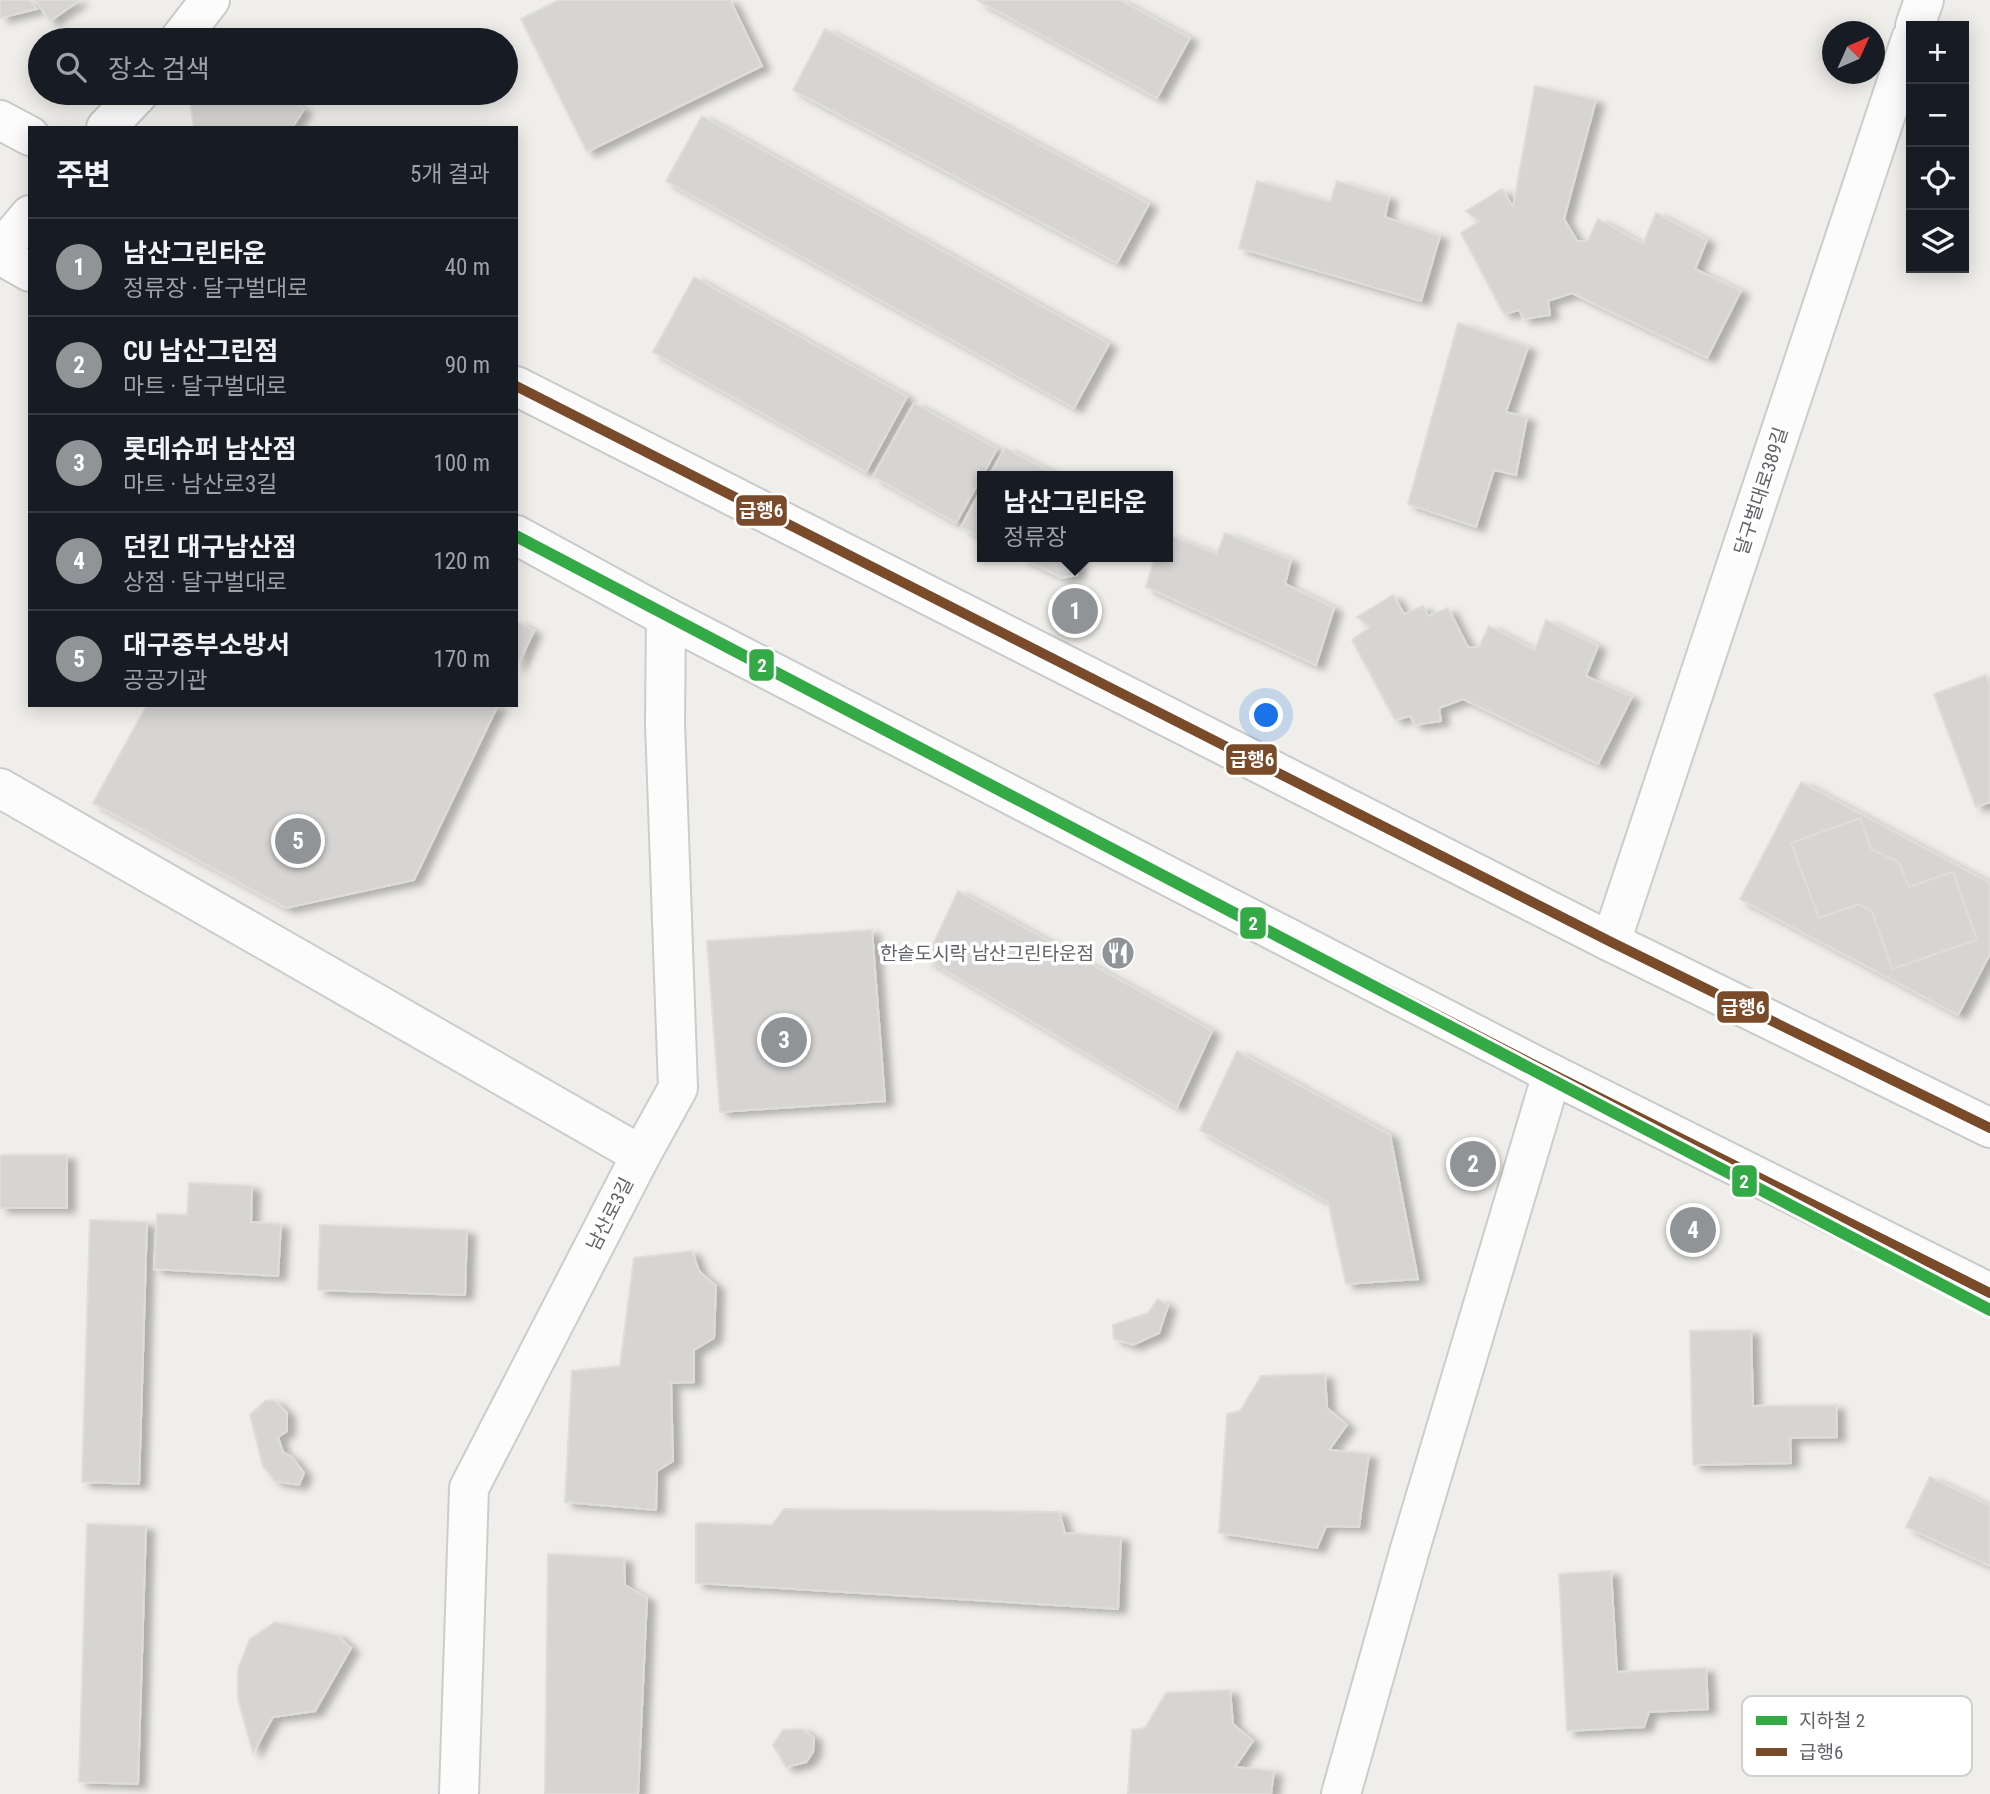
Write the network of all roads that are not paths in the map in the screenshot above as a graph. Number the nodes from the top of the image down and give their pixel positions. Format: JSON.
{"nodes":[{"id":1,"x":210,"y":0,"type":"edge"},
{"id":2,"x":1924,"y":0,"type":"edge"},
{"id":3,"x":1918,"y":21,"type":"edge"},
{"id":4,"x":188,"y":28,"type":"edge"},
{"id":5,"x":1906,"y":54,"type":"edge"},
{"id":6,"x":128,"y":105,"type":"edge"},
{"id":7,"x":0,"y":120,"type":"edge"},
{"id":8,"x":108,"y":126,"type":"edge"},
{"id":9,"x":28,"y":135,"type":"edge"},
{"id":10,"x":28,"y":218,"type":"edge"},
{"id":11,"x":0,"y":253,"type":"edge"},
{"id":12,"x":28,"y":271,"type":"edge"},
{"id":13,"x":518,"y":387,"type":"edge"},
{"id":14,"x":518,"y":537,"type":"edge"},
{"id":15,"x":666,"y":617,"type":"junction"},
{"id":16,"x":0,"y":788,"type":"edge"},
{"id":17,"x":1611,"y":943,"type":"junction"},
{"id":18,"x":1552,"y":1074,"type":"junction"},
{"id":19,"x":1990,"y":1128,"type":"edge"},
{"id":20,"x":640,"y":1155,"type":"junction"},
{"id":21,"x":1990,"y":1293,"type":"edge"},
{"id":22,"x":459,"y":1794,"type":"edge"},
{"id":23,"x":1341,"y":1794,"type":"edge"}],
"edges":[{"from":1,"to":4,"type":"street"},
{"from":2,"to":3,"type":"street"},
{"from":5,"to":17,"type":"street","name":"달구벌대로389길"},
{"from":6,"to":8,"type":"street"},
{"from":7,"to":9,"type":"street"},
{"from":10,"to":11,"type":"street"},
{"from":11,"to":12,"type":"street"},
{"from":13,"to":17,"type":"street"},
{"from":14,"to":15,"type":"street"},
{"from":15,"to":18,"type":"street"},
{"from":15,"to":20,"type":"street","name":"남산로3길"},
{"from":16,"to":20,"type":"street"},
{"from":17,"to":19,"type":"street"},
{"from":18,"to":21,"type":"street"},
{"from":18,"to":23,"type":"street"},
{"from":20,"to":22,"type":"street","name":"남산로3길"}]}
